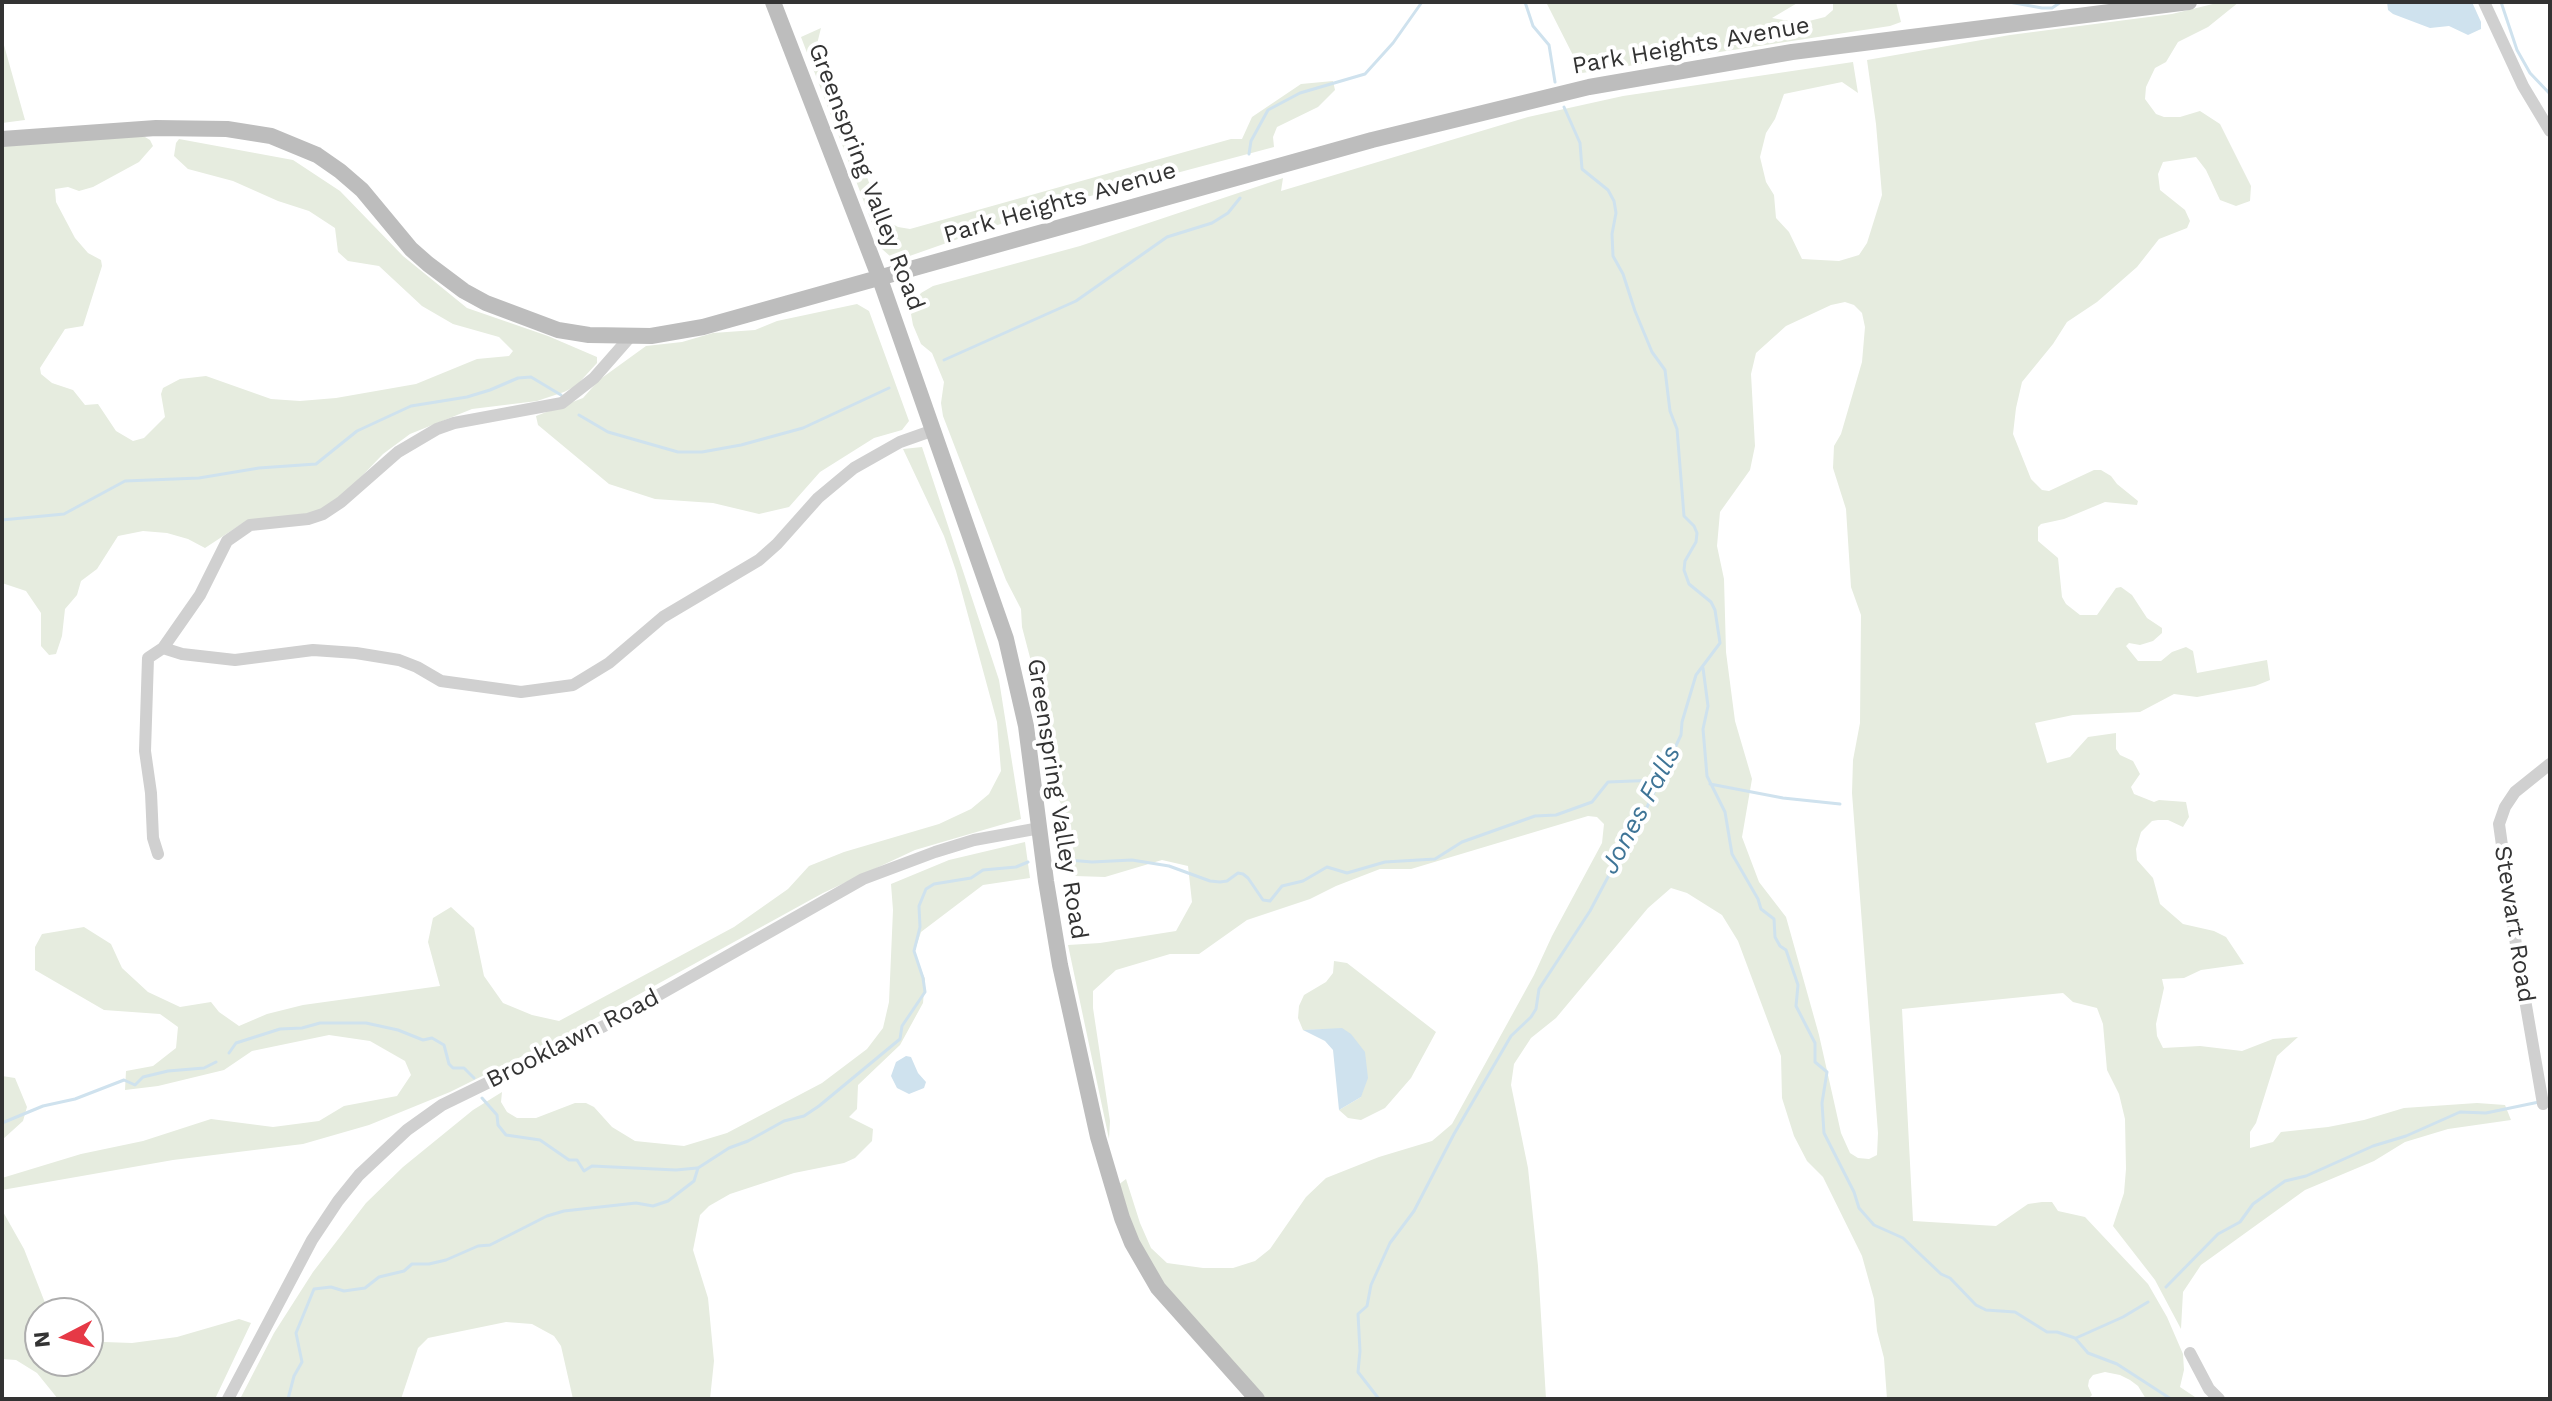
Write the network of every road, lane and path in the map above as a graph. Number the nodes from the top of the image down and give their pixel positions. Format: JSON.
{"nodes":[{"id":1,"x":773,"y":2,"type":"edge"},
{"id":2,"x":2189,"y":2,"type":"edge"},
{"id":3,"x":2484,"y":2,"type":"edge"},
{"id":4,"x":2550,"y":131,"type":"edge"},
{"id":5,"x":2,"y":139,"type":"edge"},
{"id":6,"x":880,"y":279,"type":"junction"},
{"id":7,"x":630,"y":337,"type":"junction"},
{"id":8,"x":934,"y":430,"type":"junction"},
{"id":9,"x":163,"y":648,"type":"junction"},
{"id":10,"x":2550,"y":764,"type":"edge"},
{"id":11,"x":1040,"y":828,"type":"junction"},
{"id":12,"x":158,"y":854,"type":"dead end"},
{"id":13,"x":2543,"y":1101,"type":"dead end"},
{"id":14,"x":2190,"y":1353,"type":"dead end"},
{"id":15,"x":228,"y":1399,"type":"edge"},
{"id":16,"x":1257,"y":1399,"type":"edge"},
{"id":17,"x":2219,"y":1399,"type":"edge"}],
"edges":[{"from":1,"to":6,"type":"main road","name":"Greenspring Valley Road"},
{"from":2,"to":6,"type":"main road","name":"Park Heights Avenue"},
{"from":3,"to":4,"type":"street"},
{"from":5,"to":7,"type":"main road","name":"Park Heights Avenue"},
{"from":6,"to":7,"type":"main road","name":"Park Heights Avenue"},
{"from":6,"to":8,"type":"main road","name":"Greenspring Valley Road"},
{"from":7,"to":9,"type":"street"},
{"from":8,"to":9,"type":"street"},
{"from":8,"to":11,"type":"main road","name":"Greenspring Valley Road"},
{"from":9,"to":12,"type":"street"},
{"from":10,"to":13,"type":"street","name":"Stewart Road"},
{"from":11,"to":15,"type":"street","name":"Brooklawn Road"},
{"from":11,"to":16,"type":"main road","name":"Greenspring Valley Road"},
{"from":14,"to":17,"type":"street"}]}
